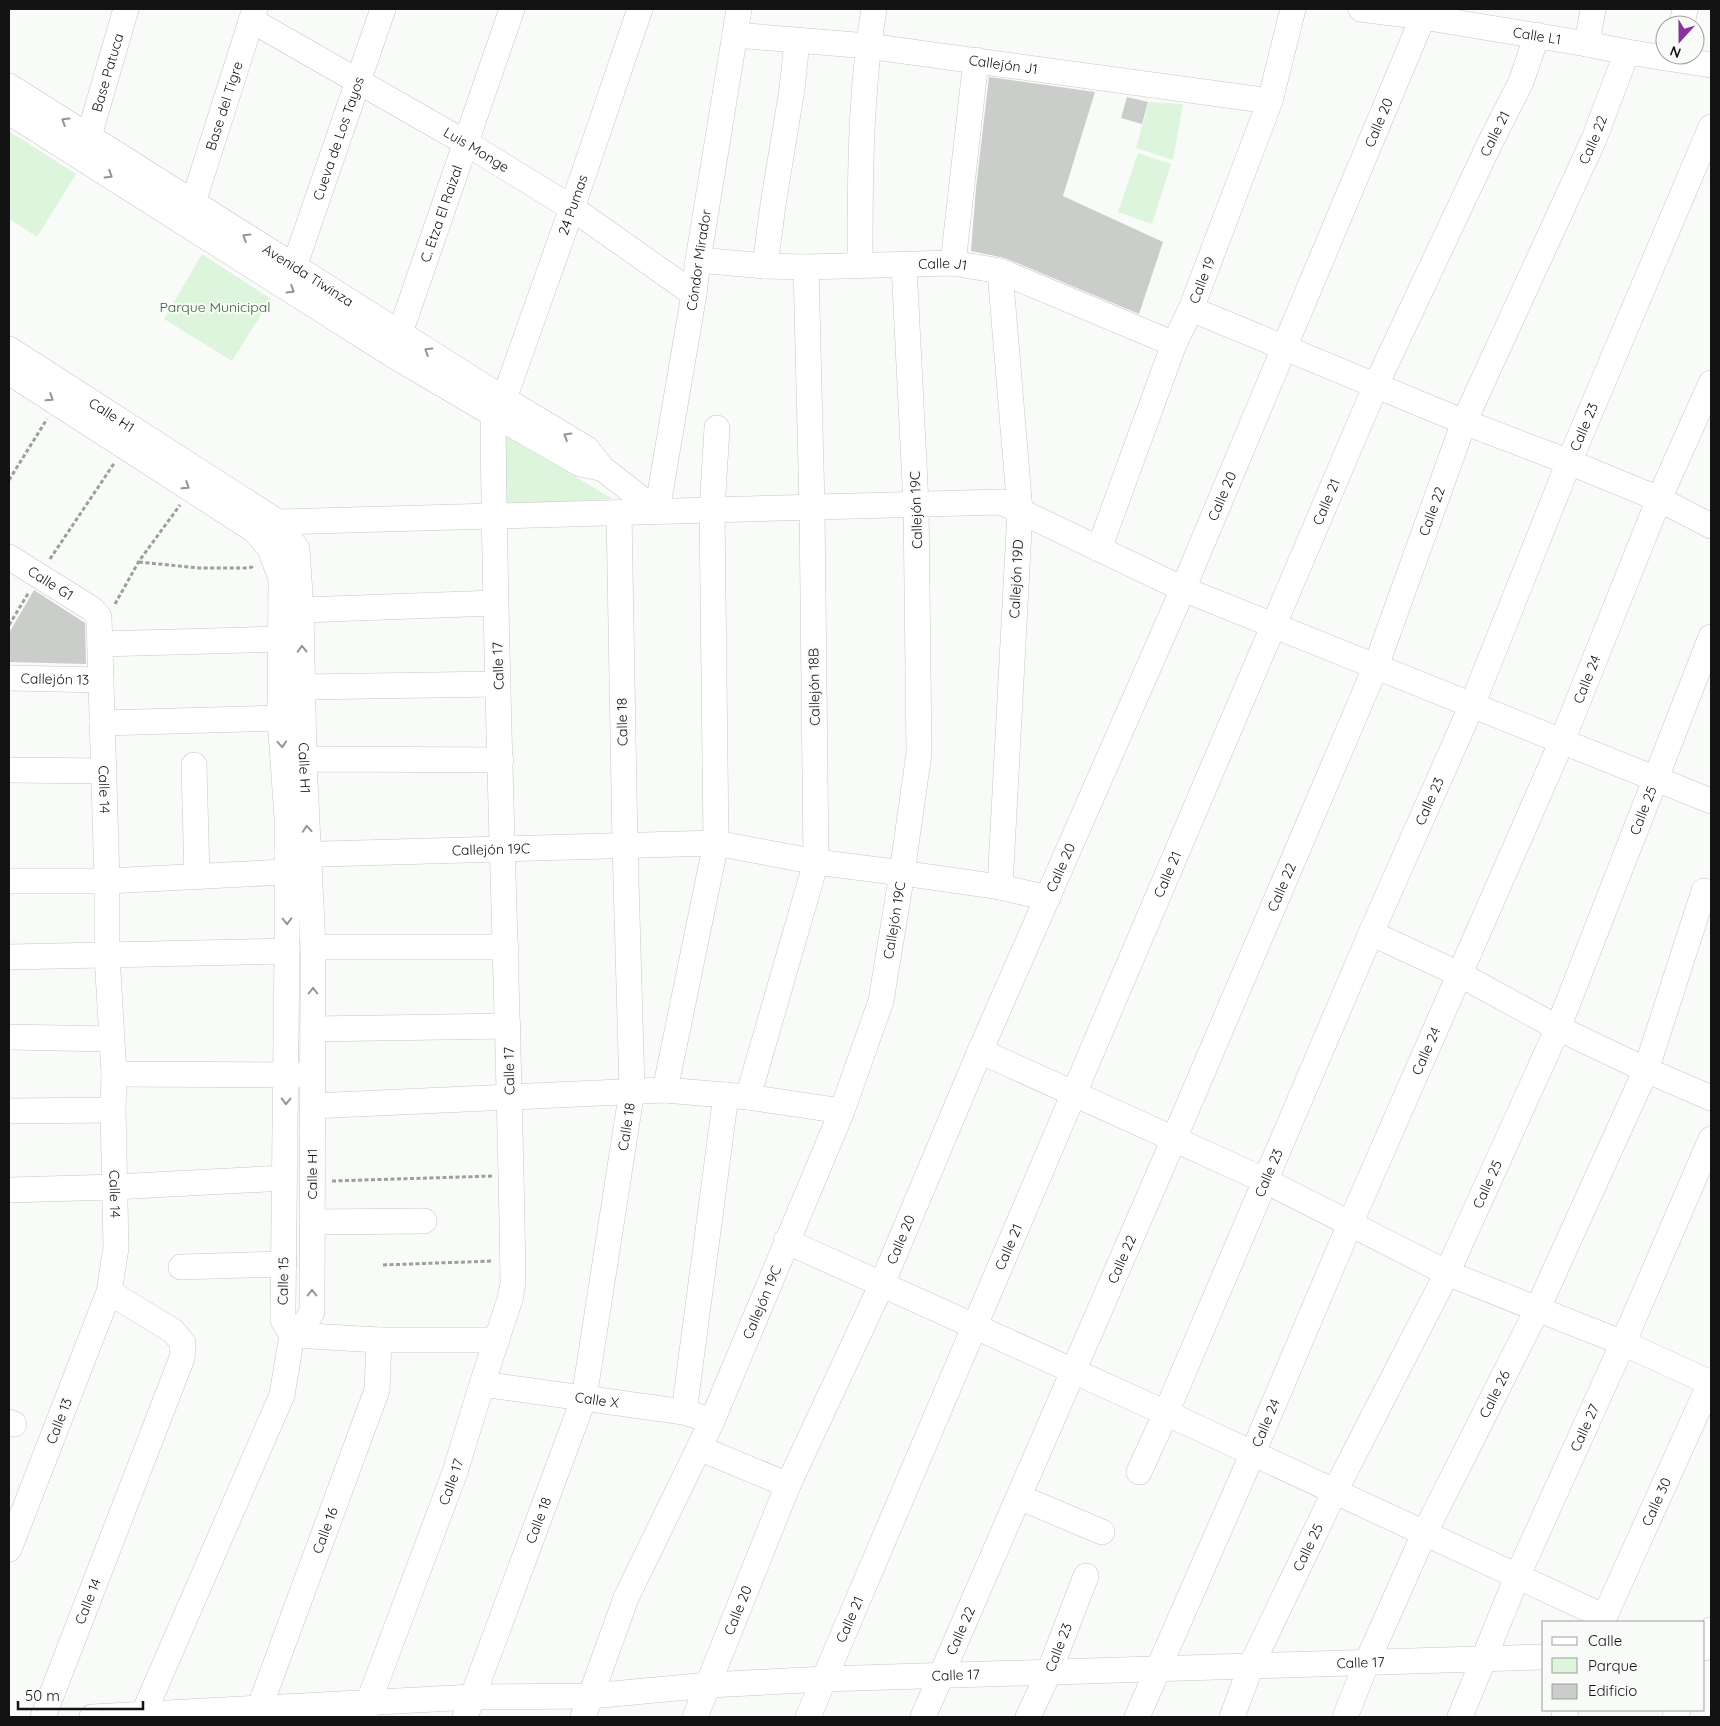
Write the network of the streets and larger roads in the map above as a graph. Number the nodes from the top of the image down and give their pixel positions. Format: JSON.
{"nodes":[{"id":1,"x":126,"y":9,"type":"edge"},
{"id":2,"x":383,"y":9,"type":"edge"},
{"id":3,"x":512,"y":9,"type":"edge"},
{"id":4,"x":640,"y":9,"type":"edge"},
{"id":5,"x":739,"y":9,"type":"edge"},
{"id":6,"x":874,"y":9,"type":"edge"},
{"id":7,"x":1293,"y":9,"type":"edge"},
{"id":8,"x":1361,"y":9,"type":"edge"},
{"id":9,"x":1593,"y":9,"type":"edge"},
{"id":10,"x":1392,"y":11,"type":"edge"},
{"id":11,"x":253,"y":14,"type":"edge"},
{"id":12,"x":1423,"y":17,"type":"junction"},
{"id":13,"x":1494,"y":18,"type":"edge"},
{"id":14,"x":735,"y":35,"type":"junction"},
{"id":15,"x":1536,"y":35,"type":"junction"},
{"id":16,"x":797,"y":41,"type":"junction"},
{"id":17,"x":1587,"y":44,"type":"junction"},
{"id":18,"x":868,"y":46,"type":"junction"},
{"id":19,"x":1627,"y":52,"type":"junction"},
{"id":20,"x":1655,"y":55,"type":"edge"},
{"id":21,"x":976,"y":60,"type":"junction"},
{"id":22,"x":358,"y":81,"type":"junction"},
{"id":23,"x":9,"y":86,"type":"edge"},
{"id":24,"x":1270,"y":101,"type":"junction"},
{"id":25,"x":9,"y":112,"type":"edge"},
{"id":26,"x":1711,"y":127,"type":"edge"},
{"id":27,"x":89,"y":136,"type":"junction"},
{"id":28,"x":466,"y":143,"type":"junction"},
{"id":29,"x":193,"y":203,"type":"junction"},
{"id":30,"x":572,"y":208,"type":"junction"},
{"id":31,"x":698,"y":260,"type":"junction"},
{"id":32,"x":953,"y":263,"type":"junction"},
{"id":33,"x":765,"y":266,"type":"junction"},
{"id":34,"x":860,"y":266,"type":"junction"},
{"id":35,"x":904,"y":266,"type":"junction"},
{"id":36,"x":294,"y":267,"type":"junction"},
{"id":37,"x":806,"y":267,"type":"junction"},
{"id":38,"x":1000,"y":271,"type":"junction"},
{"id":39,"x":694,"y":294,"type":"junction"},
{"id":40,"x":1191,"y":309,"type":"junction"},
{"id":41,"x":400,"y":333,"type":"junction"},
{"id":42,"x":1174,"y":344,"type":"junction"},
{"id":43,"x":1284,"y":348,"type":"junction"},
{"id":44,"x":9,"y":349,"type":"edge"},
{"id":45,"x":9,"y":372,"type":"edge"},
{"id":46,"x":1711,"y":383,"type":"edge"},
{"id":47,"x":1376,"y":385,"type":"junction"},
{"id":48,"x":498,"y":407,"type":"junction"},
{"id":49,"x":1464,"y":422,"type":"junction"},
{"id":50,"x":717,"y":428,"type":"dead end"},
{"id":51,"x":1569,"y":462,"type":"junction"},
{"id":52,"x":1659,"y":499,"type":"junction"},
{"id":53,"x":916,"y":504,"type":"junction"},
{"id":54,"x":812,"y":507,"type":"junction"},
{"id":55,"x":712,"y":510,"type":"junction"},
{"id":56,"x":1020,"y":511,"type":"junction"},
{"id":57,"x":619,"y":512,"type":"junction"},
{"id":58,"x":657,"y":512,"type":"junction"},
{"id":59,"x":494,"y":516,"type":"junction"},
{"id":60,"x":278,"y":522,"type":"junction"},
{"id":61,"x":1711,"y":526,"type":"edge"},
{"id":62,"x":1099,"y":549,"type":"junction"},
{"id":63,"x":9,"y":557,"type":"edge"},
{"id":64,"x":1183,"y":588,"type":"junction"},
{"id":65,"x":496,"y":603,"type":"junction"},
{"id":66,"x":301,"y":610,"type":"junction"},
{"id":67,"x":96,"y":613,"type":"joint"},
{"id":68,"x":1274,"y":625,"type":"junction"},
{"id":69,"x":1711,"y":637,"type":"edge"},
{"id":70,"x":281,"y":639,"type":"junction"},
{"id":71,"x":100,"y":644,"type":"junction"},
{"id":72,"x":1376,"y":666,"type":"junction"},
{"id":73,"x":9,"y":678,"type":"edge"},
{"id":74,"x":101,"y":680,"type":"junction"},
{"id":75,"x":498,"y":684,"type":"junction"},
{"id":76,"x":302,"y":687,"type":"junction"},
{"id":77,"x":1472,"y":705,"type":"junction"},
{"id":78,"x":280,"y":718,"type":"junction"},
{"id":79,"x":102,"y":723,"type":"junction"},
{"id":80,"x":1562,"y":741,"type":"junction"},
{"id":81,"x":304,"y":760,"type":"junction"},
{"id":82,"x":500,"y":760,"type":"junction"},
{"id":83,"x":194,"y":765,"type":"dead end"},
{"id":84,"x":9,"y":770,"type":"edge"},
{"id":85,"x":104,"y":771,"type":"junction"},
{"id":86,"x":1655,"y":778,"type":"junction"},
{"id":87,"x":1711,"y":801,"type":"edge"},
{"id":88,"x":716,"y":843,"type":"junction"},
{"id":89,"x":625,"y":845,"type":"junction"},
{"id":90,"x":503,"y":849,"type":"junction"},
{"id":91,"x":294,"y":861,"type":"junction"},
{"id":92,"x":816,"y":862,"type":"junction"},
{"id":93,"x":902,"y":873,"type":"junction"},
{"id":94,"x":197,"y":877,"type":"junction"},
{"id":95,"x":9,"y":881,"type":"edge"},
{"id":96,"x":107,"y":882,"type":"junction"},
{"id":97,"x":1000,"y":887,"type":"junction"},
{"id":98,"x":1704,"y":892,"type":"dead end"},
{"id":99,"x":1048,"y":898,"type":"junction"},
{"id":100,"x":1371,"y":933,"type":"junction"},
{"id":101,"x":313,"y":947,"type":"junction"},
{"id":102,"x":506,"y":947,"type":"junction"},
{"id":103,"x":287,"y":951,"type":"junction"},
{"id":104,"x":107,"y":954,"type":"junction"},
{"id":105,"x":9,"y":957,"type":"edge"},
{"id":106,"x":1461,"y":975,"type":"junction"},
{"id":107,"x":508,"y":1026,"type":"junction"},
{"id":108,"x":1558,"y":1028,"type":"junction"},
{"id":109,"x":313,"y":1029,"type":"junction"},
{"id":110,"x":9,"y":1037,"type":"edge"},
{"id":111,"x":111,"y":1039,"type":"junction"},
{"id":112,"x":980,"y":1051,"type":"junction"},
{"id":113,"x":1646,"y":1070,"type":"junction"},
{"id":114,"x":114,"y":1074,"type":"junction"},
{"id":115,"x":312,"y":1074,"type":"junction"},
{"id":116,"x":286,"y":1076,"type":"junction"},
{"id":117,"x":632,"y":1090,"type":"junction"},
{"id":118,"x":665,"y":1090,"type":"junction"},
{"id":119,"x":1074,"y":1093,"type":"junction"},
{"id":120,"x":510,"y":1096,"type":"junction"},
{"id":121,"x":737,"y":1096,"type":"junction"},
{"id":122,"x":1711,"y":1098,"type":"edge"},
{"id":123,"x":312,"y":1106,"type":"junction"},
{"id":124,"x":113,"y":1110,"type":"junction"},
{"id":125,"x":9,"y":1111,"type":"edge"},
{"id":126,"x":842,"y":1111,"type":"junction"},
{"id":127,"x":1174,"y":1139,"type":"junction"},
{"id":128,"x":1711,"y":1139,"type":"edge"},
{"id":129,"x":285,"y":1178,"type":"junction"},
{"id":130,"x":1264,"y":1180,"type":"junction"},
{"id":131,"x":115,"y":1187,"type":"junction"},
{"id":132,"x":10,"y":1190,"type":"dead end"},
{"id":133,"x":424,"y":1220,"type":"dead end"},
{"id":134,"x":312,"y":1222,"type":"junction"},
{"id":135,"x":1350,"y":1224,"type":"junction"},
{"id":136,"x":786,"y":1241,"type":"junction"},
{"id":137,"x":284,"y":1264,"type":"junction"},
{"id":138,"x":180,"y":1267,"type":"dead end"},
{"id":139,"x":1447,"y":1273,"type":"junction"},
{"id":140,"x":882,"y":1284,"type":"junction"},
{"id":141,"x":109,"y":1292,"type":"junction"},
{"id":142,"x":1537,"y":1310,"type":"junction"},
{"id":143,"x":974,"y":1327,"type":"junction"},
{"id":144,"x":292,"y":1335,"type":"junction"},
{"id":145,"x":379,"y":1340,"type":"junction"},
{"id":146,"x":497,"y":1340,"type":"junction"},
{"id":147,"x":1623,"y":1343,"type":"junction"},
{"id":148,"x":1073,"y":1372,"type":"junction"},
{"id":149,"x":1711,"y":1382,"type":"edge"},
{"id":150,"x":482,"y":1384,"type":"junction"},
{"id":151,"x":584,"y":1398,"type":"junction"},
{"id":152,"x":684,"y":1412,"type":"junction"},
{"id":153,"x":1166,"y":1413,"type":"junction"},
{"id":154,"x":712,"y":1420,"type":"junction"},
{"id":155,"x":699,"y":1448,"type":"junction"},
{"id":156,"x":1252,"y":1455,"type":"junction"},
{"id":157,"x":1139,"y":1472,"type":"dead end"},
{"id":158,"x":788,"y":1485,"type":"junction"},
{"id":159,"x":1334,"y":1493,"type":"junction"},
{"id":160,"x":1019,"y":1497,"type":"junction"},
{"id":161,"x":1102,"y":1532,"type":"dead end"},
{"id":162,"x":1424,"y":1534,"type":"junction"},
{"id":163,"x":9,"y":1549,"type":"edge"},
{"id":164,"x":1086,"y":1576,"type":"dead end"},
{"id":165,"x":1517,"y":1577,"type":"junction"},
{"id":166,"x":1604,"y":1620,"type":"edge"},
{"id":167,"x":1711,"y":1630,"type":"edge"},
{"id":168,"x":1705,"y":1645,"type":"edge"},
{"id":169,"x":1542,"y":1657,"type":"edge"},
{"id":170,"x":1484,"y":1659,"type":"junction"},
{"id":171,"x":1366,"y":1662,"type":"junction"},
{"id":172,"x":1251,"y":1666,"type":"junction"},
{"id":173,"x":1159,"y":1668,"type":"junction"},
{"id":174,"x":1049,"y":1672,"type":"junction"},
{"id":175,"x":942,"y":1675,"type":"junction"},
{"id":176,"x":824,"y":1679,"type":"junction"},
{"id":177,"x":709,"y":1685,"type":"junction"},
{"id":178,"x":469,"y":1707,"type":"edge"},
{"id":179,"x":587,"y":1707,"type":"edge"},
{"id":180,"x":366,"y":1710,"type":"edge"},
{"id":181,"x":258,"y":1713,"type":"edge"},
{"id":182,"x":142,"y":1716,"type":"edge"},
{"id":183,"x":43,"y":1717,"type":"edge"},
{"id":184,"x":92,"y":1717,"type":"edge"},
{"id":185,"x":695,"y":1717,"type":"edge"},
{"id":186,"x":808,"y":1717,"type":"edge"},
{"id":187,"x":923,"y":1717,"type":"edge"},
{"id":188,"x":1028,"y":1717,"type":"edge"},
{"id":189,"x":1137,"y":1717,"type":"edge"},
{"id":190,"x":1232,"y":1717,"type":"edge"},
{"id":191,"x":1345,"y":1717,"type":"edge"},
{"id":192,"x":1460,"y":1717,"type":"edge"}],
"edges":[{"from":1,"to":27,"type":"street","name":"Base Patuca"},
{"from":2,"to":22,"type":"street","name":"Cueva de Los Tayos"},
{"from":3,"to":28,"type":"street","name":"C. Etza El Raizal"},
{"from":4,"to":30,"type":"street","name":"24 Pumas"},
{"from":5,"to":14,"type":"street","name":"Cóndor Mirador"},
{"from":6,"to":18,"type":"street"},
{"from":7,"to":24,"type":"street","name":"Calle 19"},
{"from":8,"to":10,"type":"street","name":"Calle L1"},
{"from":9,"to":17,"type":"street"},
{"from":10,"to":12,"type":"street","name":"Calle L1"},
{"from":11,"to":22,"type":"street","name":"Luis Monge"},
{"from":11,"to":29,"type":"street","name":"Base del Tigre"},
{"from":12,"to":13,"type":"street","name":"Calle L1"},
{"from":12,"to":43,"type":"street","name":"Calle 20"},
{"from":13,"to":15,"type":"street","name":"Calle L1"},
{"from":14,"to":16,"type":"street","name":"Callejón J1"},
{"from":14,"to":31,"type":"street","name":"Cóndor Mirador"},
{"from":15,"to":17,"type":"street","name":"Calle L1"},
{"from":15,"to":47,"type":"street","name":"Calle 21"},
{"from":16,"to":18,"type":"street","name":"Callejón J1"},
{"from":16,"to":33,"type":"street"},
{"from":17,"to":19,"type":"street","name":"Calle L1"},
{"from":18,"to":21,"type":"street","name":"Callejón J1"},
{"from":18,"to":34,"type":"street"},
{"from":19,"to":20,"type":"street","name":"Calle L1"},
{"from":19,"to":49,"type":"street","name":"Calle 22"},
{"from":21,"to":24,"type":"street","name":"Callejón J1"},
{"from":21,"to":32,"type":"street"},
{"from":22,"to":28,"type":"street","name":"Luis Monge"},
{"from":22,"to":36,"type":"street","name":"Cueva de Los Tayos"},
{"from":27,"to":23,"type":"street","name":"Avenida Tiwinza","one_way":true},
{"from":24,"to":40,"type":"street","name":"Calle 19"},
{"from":25,"to":48,"type":"street","name":"Avenida Tiwinza","one_way":true},
{"from":26,"to":51,"type":"street","name":"Calle 23"},
{"from":27,"to":29,"type":"street","name":"Avenida Tiwinza"},
{"from":28,"to":30,"type":"street","name":"Luis Monge"},
{"from":28,"to":41,"type":"street","name":"C. Etza El Raizal"},
{"from":36,"to":29,"type":"street","name":"Avenida Tiwinza","one_way":true},
{"from":30,"to":39,"type":"street","name":"Luis Monge"},
{"from":30,"to":48,"type":"street","name":"24 Pumas"},
{"from":31,"to":33,"type":"street","name":"Calle J1"},
{"from":31,"to":39,"type":"street","name":"Cóndor Mirador"},
{"from":32,"to":35,"type":"street","name":"Calle J1"},
{"from":32,"to":38,"type":"street","name":"Calle J1"},
{"from":33,"to":37,"type":"street","name":"Calle J1"},
{"from":34,"to":35,"type":"street","name":"Calle J1"},
{"from":34,"to":37,"type":"street","name":"Calle J1"},
{"from":35,"to":53,"type":"street","name":"Callejón 19C"},
{"from":36,"to":41,"type":"street","name":"Avenida Tiwinza"},
{"from":37,"to":54,"type":"street","name":"Callejón 18B"},
{"from":38,"to":42,"type":"street","name":"Calle J1"},
{"from":38,"to":56,"type":"street","name":"Callejón 19D"},
{"from":39,"to":58,"type":"street","name":"Cóndor Mirador"},
{"from":40,"to":42,"type":"street","name":"Calle 19"},
{"from":40,"to":43,"type":"street"},
{"from":48,"to":41,"type":"street","name":"Avenida Tiwinza","one_way":true},
{"from":42,"to":62,"type":"street","name":"Calle 19"},
{"from":43,"to":47,"type":"street"},
{"from":43,"to":64,"type":"street","name":"Calle 20"},
{"from":44,"to":60,"type":"street","name":"Calle H1"},
{"from":45,"to":70,"type":"street","name":"Calle H1","one_way":true},
{"from":46,"to":52,"type":"street","name":"Calle 24"},
{"from":47,"to":49,"type":"street"},
{"from":47,"to":68,"type":"street","name":"Calle 21"},
{"from":48,"to":58,"type":"street","name":"Avenida Tiwinza"},
{"from":48,"to":59,"type":"street","name":"Calle 17"},
{"from":49,"to":51,"type":"street"},
{"from":49,"to":72,"type":"street","name":"Calle 22"},
{"from":50,"to":55,"type":"street"},
{"from":51,"to":52,"type":"street"},
{"from":51,"to":77,"type":"street","name":"Calle 23"},
{"from":52,"to":61,"type":"street"},
{"from":52,"to":80,"type":"street","name":"Calle 24"},
{"from":53,"to":54,"type":"street"},
{"from":53,"to":56,"type":"street"},
{"from":53,"to":93,"type":"street","name":"Callejón 19C"},
{"from":54,"to":55,"type":"street"},
{"from":54,"to":92,"type":"street","name":"Callejón 18B"},
{"from":55,"to":58,"type":"street"},
{"from":55,"to":88,"type":"street"},
{"from":56,"to":62,"type":"street"},
{"from":56,"to":97,"type":"street","name":"Callejón 19D"},
{"from":57,"to":58,"type":"street"},
{"from":57,"to":59,"type":"street"},
{"from":57,"to":89,"type":"street","name":"Calle 18"},
{"from":59,"to":60,"type":"street"},
{"from":59,"to":65,"type":"street","name":"Calle 17"},
{"from":60,"to":66,"type":"street","name":"Calle H1"},
{"from":62,"to":64,"type":"street"},
{"from":63,"to":67,"type":"street","name":"Calle G1"},
{"from":64,"to":68,"type":"street"},
{"from":64,"to":99,"type":"street","name":"Calle 20"},
{"from":65,"to":66,"type":"street"},
{"from":65,"to":75,"type":"street","name":"Calle 17"},
{"from":76,"to":66,"type":"street","name":"Calle H1","one_way":true},
{"from":67,"to":71,"type":"street","name":"Calle 14"},
{"from":68,"to":72,"type":"street"},
{"from":68,"to":119,"type":"street","name":"Calle 21"},
{"from":69,"to":86,"type":"street","name":"Calle 25"},
{"from":70,"to":71,"type":"street"},
{"from":70,"to":78,"type":"street","name":"Calle H1"},
{"from":71,"to":74,"type":"street","name":"Calle 14"},
{"from":72,"to":77,"type":"street"},
{"from":72,"to":127,"type":"street","name":"Calle 22"},
{"from":73,"to":74,"type":"street","name":"Callejón 13"},
{"from":74,"to":79,"type":"street","name":"Calle 14"},
{"from":75,"to":76,"type":"street"},
{"from":75,"to":82,"type":"street","name":"Calle 17"},
{"from":76,"to":81,"type":"street","name":"Calle H1"},
{"from":77,"to":80,"type":"street"},
{"from":77,"to":100,"type":"street","name":"Calle 23"},
{"from":78,"to":79,"type":"street"},
{"from":78,"to":91,"type":"street","name":"Calle H1","one_way":true},
{"from":79,"to":85,"type":"street","name":"Calle 14"},
{"from":80,"to":86,"type":"street"},
{"from":80,"to":106,"type":"street","name":"Calle 24"},
{"from":81,"to":82,"type":"street"},
{"from":91,"to":81,"type":"street","name":"Calle H1","one_way":true},
{"from":82,"to":90,"type":"street","name":"Calle 17"},
{"from":83,"to":94,"type":"street"},
{"from":84,"to":85,"type":"street"},
{"from":85,"to":96,"type":"street","name":"Calle 14"},
{"from":86,"to":87,"type":"street"},
{"from":86,"to":108,"type":"street","name":"Calle 25"},
{"from":88,"to":89,"type":"street","name":"Callejón 19C"},
{"from":88,"to":92,"type":"street","name":"Callejón 19C"},
{"from":88,"to":118,"type":"street"},
{"from":89,"to":90,"type":"street","name":"Callejón 19C"},
{"from":89,"to":117,"type":"street","name":"Calle 18"},
{"from":90,"to":91,"type":"street","name":"Callejón 19C"},
{"from":90,"to":102,"type":"street","name":"Calle 17"},
{"from":91,"to":94,"type":"street","name":"Callejón 19C"},
{"from":91,"to":101,"type":"street","name":"Calle H1"},
{"from":91,"to":103,"type":"street","name":"Calle 15","one_way":true},
{"from":92,"to":93,"type":"street","name":"Callejón 19C"},
{"from":92,"to":121,"type":"street","name":"Callejón 18B"},
{"from":93,"to":97,"type":"street"},
{"from":93,"to":126,"type":"street","name":"Callejón 19C"},
{"from":94,"to":96,"type":"street","name":"Callejón 19C"},
{"from":95,"to":96,"type":"street","name":"Callejón 19C"},
{"from":96,"to":104,"type":"street","name":"Calle 14"},
{"from":97,"to":99,"type":"street"},
{"from":98,"to":113,"type":"street","name":"Calle 26"},
{"from":99,"to":112,"type":"street","name":"Calle 20"},
{"from":100,"to":106,"type":"street"},
{"from":100,"to":130,"type":"street","name":"Calle 23"},
{"from":101,"to":102,"type":"street"},
{"from":109,"to":101,"type":"street","name":"Calle H1","one_way":true},
{"from":102,"to":107,"type":"street","name":"Calle 17"},
{"from":103,"to":104,"type":"street"},
{"from":103,"to":116,"type":"street","name":"Calle 15"},
{"from":104,"to":105,"type":"street"},
{"from":104,"to":111,"type":"street","name":"Calle 14"},
{"from":106,"to":108,"type":"street"},
{"from":106,"to":135,"type":"street","name":"Calle 24"},
{"from":107,"to":109,"type":"street"},
{"from":107,"to":120,"type":"street","name":"Calle 17"},
{"from":108,"to":113,"type":"street"},
{"from":108,"to":139,"type":"street","name":"Calle 25"},
{"from":109,"to":115,"type":"street","name":"Calle H1"},
{"from":110,"to":111,"type":"street"},
{"from":111,"to":114,"type":"street","name":"Calle 14"},
{"from":112,"to":119,"type":"street"},
{"from":112,"to":140,"type":"street","name":"Calle 20"},
{"from":113,"to":122,"type":"street"},
{"from":113,"to":142,"type":"street","name":"Calle 26"},
{"from":114,"to":116,"type":"street"},
{"from":114,"to":124,"type":"street","name":"Calle 14"},
{"from":115,"to":116,"type":"street"},
{"from":115,"to":123,"type":"street","name":"Calle H1"},
{"from":116,"to":129,"type":"street","name":"Calle 15","one_way":true},
{"from":117,"to":118,"type":"street"},
{"from":117,"to":120,"type":"street"},
{"from":117,"to":151,"type":"street","name":"Calle 18"},
{"from":118,"to":121,"type":"street"},
{"from":119,"to":127,"type":"street"},
{"from":119,"to":143,"type":"street","name":"Calle 21"},
{"from":120,"to":123,"type":"street"},
{"from":120,"to":146,"type":"street","name":"Calle 17"},
{"from":121,"to":126,"type":"street"},
{"from":121,"to":152,"type":"street","name":"Callejón 18B"},
{"from":123,"to":134,"type":"street","name":"Calle H1"},
{"from":124,"to":125,"type":"street"},
{"from":124,"to":131,"type":"street","name":"Calle 14"},
{"from":126,"to":136,"type":"street","name":"Callejón 19C"},
{"from":127,"to":130,"type":"street"},
{"from":127,"to":148,"type":"street","name":"Calle 22"},
{"from":128,"to":147,"type":"street","name":"Calle 27"},
{"from":129,"to":131,"type":"street"},
{"from":129,"to":137,"type":"street","name":"Calle 15"},
{"from":130,"to":135,"type":"street"},
{"from":130,"to":153,"type":"street","name":"Calle 23"},
{"from":131,"to":132,"type":"street"},
{"from":131,"to":141,"type":"street","name":"Calle 14"},
{"from":133,"to":134,"type":"street"},
{"from":144,"to":134,"type":"street","name":"Calle H1","one_way":true},
{"from":135,"to":139,"type":"street"},
{"from":135,"to":156,"type":"street","name":"Calle 24"},
{"from":136,"to":140,"type":"street"},
{"from":136,"to":154,"type":"street","name":"Callejón 19C"},
{"from":137,"to":138,"type":"street"},
{"from":137,"to":144,"type":"street","name":"Calle 15"},
{"from":139,"to":142,"type":"street"},
{"from":139,"to":159,"type":"street","name":"Calle 25"},
{"from":140,"to":143,"type":"street"},
{"from":140,"to":158,"type":"street","name":"Calle 20"},
{"from":141,"to":163,"type":"street","name":"Calle 13"},
{"from":141,"to":183,"type":"street","name":"Calle 14"},
{"from":142,"to":147,"type":"street"},
{"from":142,"to":162,"type":"street","name":"Calle 26"},
{"from":143,"to":148,"type":"street"},
{"from":143,"to":176,"type":"street","name":"Calle 21"},
{"from":144,"to":145,"type":"street"},
{"from":144,"to":182,"type":"street"},
{"from":145,"to":146,"type":"street"},
{"from":145,"to":181,"type":"street","name":"Calle 16"},
{"from":146,"to":150,"type":"street","name":"Calle 17"},
{"from":147,"to":149,"type":"street"},
{"from":147,"to":165,"type":"street","name":"Calle 27"},
{"from":148,"to":153,"type":"street"},
{"from":148,"to":160,"type":"street","name":"Calle 22"},
{"from":149,"to":166,"type":"street","name":"Calle 30"},
{"from":150,"to":151,"type":"street","name":"Calle X"},
{"from":150,"to":180,"type":"street","name":"Calle 17"},
{"from":151,"to":152,"type":"street","name":"Calle X"},
{"from":151,"to":178,"type":"street","name":"Calle 18"},
{"from":152,"to":154,"type":"street","name":"Calle X"},
{"from":153,"to":156,"type":"street"},
{"from":153,"to":157,"type":"street","name":"Calle 23"},
{"from":154,"to":155,"type":"street","name":"Callejón 19C"},
{"from":155,"to":158,"type":"street"},
{"from":155,"to":179,"type":"street","name":"Callejón 19C"},
{"from":156,"to":159,"type":"street"},
{"from":156,"to":173,"type":"street","name":"Calle 24"},
{"from":158,"to":177,"type":"street","name":"Calle 20"},
{"from":159,"to":162,"type":"street"},
{"from":159,"to":172,"type":"street","name":"Calle 25"},
{"from":160,"to":161,"type":"street"},
{"from":160,"to":175,"type":"street","name":"Calle 22"},
{"from":162,"to":165,"type":"street"},
{"from":162,"to":171,"type":"street","name":"Calle 26"},
{"from":164,"to":174,"type":"street","name":"Calle 23"},
{"from":165,"to":166,"type":"street"},
{"from":165,"to":170,"type":"street","name":"Calle 27"},
{"from":167,"to":168,"type":"street"},
{"from":169,"to":170,"type":"street","name":"Calle 17"},
{"from":170,"to":171,"type":"street","name":"Calle 17"},
{"from":170,"to":192,"type":"street","name":"Calle 27"},
{"from":171,"to":172,"type":"street","name":"Calle 17"},
{"from":171,"to":191,"type":"street","name":"Calle 26"},
{"from":172,"to":173,"type":"street","name":"Calle 17"},
{"from":172,"to":190,"type":"street","name":"Calle 25"},
{"from":173,"to":174,"type":"street","name":"Calle 17"},
{"from":173,"to":189,"type":"street","name":"Calle 24"},
{"from":174,"to":175,"type":"street","name":"Calle 17"},
{"from":174,"to":188,"type":"street","name":"Calle 23"},
{"from":175,"to":176,"type":"street","name":"Calle 17"},
{"from":175,"to":187,"type":"street","name":"Calle 22"},
{"from":176,"to":177,"type":"street","name":"Calle 17"},
{"from":176,"to":186,"type":"street","name":"Calle 21"},
{"from":177,"to":179,"type":"street","name":"Calle 17"},
{"from":177,"to":185,"type":"street","name":"Calle 20"},
{"from":178,"to":179,"type":"street","name":"Calle 17"},
{"from":178,"to":180,"type":"street","name":"Calle 17"},
{"from":180,"to":181,"type":"street","name":"Calle 17"},
{"from":181,"to":182,"type":"street","name":"Calle 17"},
{"from":182,"to":184,"type":"street","name":"Calle 17"}]}
